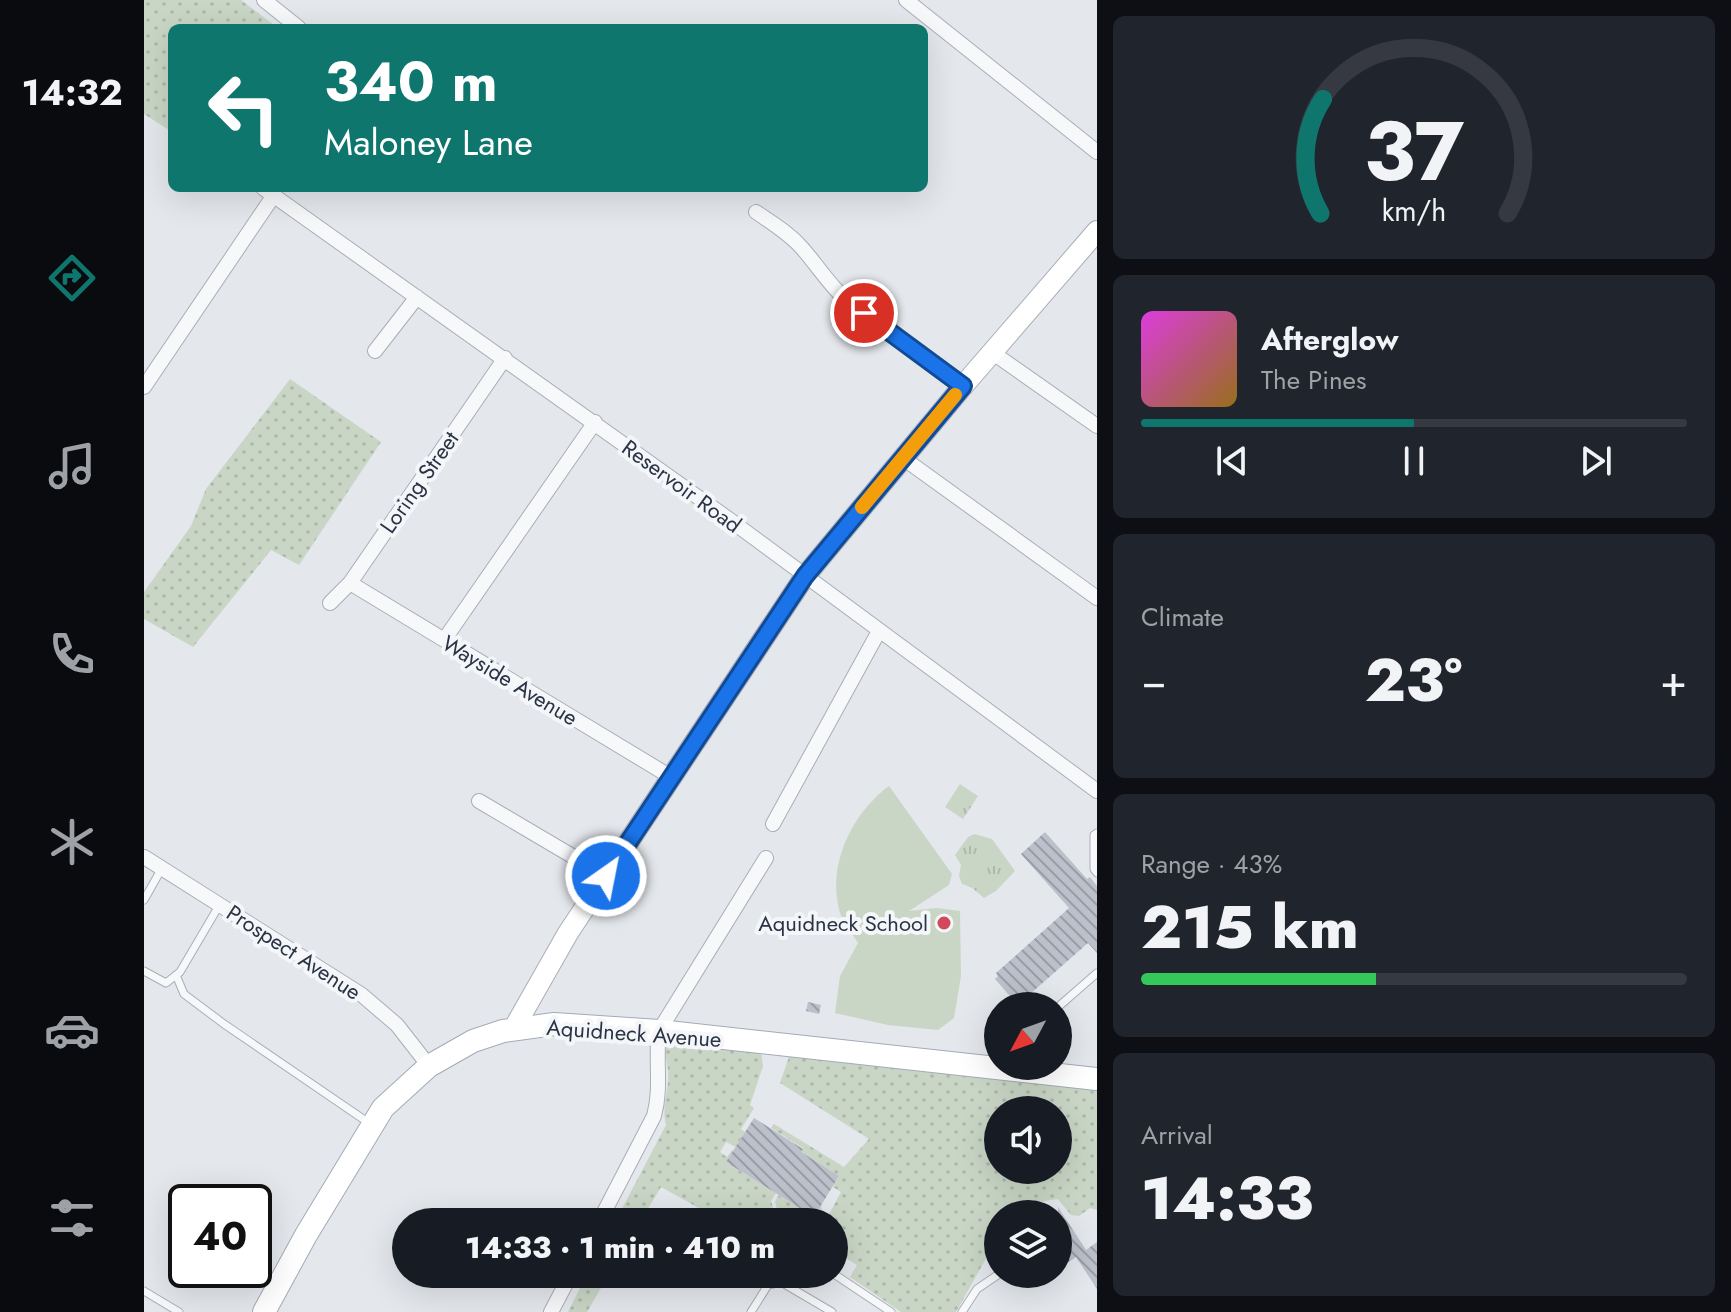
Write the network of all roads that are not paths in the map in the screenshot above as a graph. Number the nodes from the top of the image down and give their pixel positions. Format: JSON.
{"nodes":[{"id":1,"x":264,"y":0,"type":"edge"},
{"id":2,"x":906,"y":0,"type":"edge"},
{"id":3,"x":294,"y":24,"type":"edge"},
{"id":4,"x":1097,"y":152,"type":"edge"},
{"id":5,"x":268,"y":192,"type":"edge"},
{"id":6,"x":756,"y":212,"type":"dead end"},
{"id":7,"x":1097,"y":231,"type":"edge"},
{"id":8,"x":417,"y":297,"type":"junction"},
{"id":9,"x":375,"y":351,"type":"dead end"},
{"id":10,"x":993,"y":353,"type":"junction"},
{"id":11,"x":505,"y":358,"type":"junction"},
{"id":12,"x":963,"y":386,"type":"junction"},
{"id":13,"x":144,"y":387,"type":"edge"},
{"id":14,"x":595,"y":422,"type":"junction"},
{"id":15,"x":1097,"y":426,"type":"edge"},
{"id":16,"x":903,"y":458,"type":"junction"},
{"id":17,"x":805,"y":576,"type":"junction"},
{"id":18,"x":350,"y":583,"type":"junction"},
{"id":19,"x":1097,"y":598,"type":"edge"},
{"id":20,"x":330,"y":603,"type":"dead end"},
{"id":21,"x":879,"y":631,"type":"junction"},
{"id":22,"x":444,"y":640,"type":"junction"},
{"id":23,"x":671,"y":777,"type":"junction"},
{"id":24,"x":1097,"y":791,"type":"edge"},
{"id":25,"x":479,"y":801,"type":"dead end"},
{"id":26,"x":773,"y":824,"type":"dead end"},
{"id":27,"x":1097,"y":833,"type":"edge"},
{"id":28,"x":1096,"y":848,"type":"edge"},
{"id":29,"x":144,"y":857,"type":"edge"},
{"id":30,"x":766,"y":858,"type":"dead end"},
{"id":31,"x":162,"y":868,"type":"junction"},
{"id":32,"x":1097,"y":873,"type":"edge"},
{"id":33,"x":606,"y":876,"type":"junction"},
{"id":34,"x":144,"y":900,"type":"edge"},
{"id":35,"x":220,"y":904,"type":"junction"},
{"id":36,"x":144,"y":971,"type":"edge"},
{"id":37,"x":1097,"y":973,"type":"edge"},
{"id":38,"x":176,"y":975,"type":"junction"},
{"id":39,"x":1072,"y":995,"type":"edge"},
{"id":40,"x":514,"y":1028,"type":"junction"},
{"id":41,"x":659,"y":1031,"type":"junction"},
{"id":42,"x":984,"y":1064,"type":"edge"},
{"id":43,"x":429,"y":1066,"type":"junction"},
{"id":44,"x":1072,"y":1075,"type":"edge"},
{"id":45,"x":1097,"y":1079,"type":"edge"},
{"id":46,"x":371,"y":1124,"type":"junction"},
{"id":47,"x":606,"y":1208,"type":"edge"},
{"id":48,"x":848,"y":1283,"type":"edge"},
{"id":49,"x":984,"y":1284,"type":"edge"},
{"id":50,"x":564,"y":1288,"type":"edge"},
{"id":51,"x":144,"y":1291,"type":"edge"},
{"id":52,"x":179,"y":1312,"type":"edge"},
{"id":53,"x":264,"y":1312,"type":"edge"},
{"id":54,"x":551,"y":1312,"type":"edge"},
{"id":55,"x":751,"y":1312,"type":"edge"},
{"id":56,"x":832,"y":1312,"type":"edge"},
{"id":57,"x":891,"y":1312,"type":"edge"},
{"id":58,"x":962,"y":1312,"type":"edge"}],
"edges":[{"from":1,"to":3,"type":"street"},
{"from":2,"to":4,"type":"street"},
{"from":5,"to":8,"type":"street","name":"Reservoir Road"},
{"from":5,"to":13,"type":"street"},
{"from":6,"to":12,"type":"street"},
{"from":7,"to":10,"type":"street"},
{"from":8,"to":9,"type":"street"},
{"from":8,"to":11,"type":"street","name":"Reservoir Road"},
{"from":10,"to":12,"type":"street"},
{"from":10,"to":15,"type":"street"},
{"from":11,"to":14,"type":"street","name":"Reservoir Road"},
{"from":11,"to":18,"type":"street","name":"Loring Street"},
{"from":12,"to":16,"type":"street"},
{"from":14,"to":17,"type":"street","name":"Reservoir Road"},
{"from":14,"to":22,"type":"street"},
{"from":16,"to":17,"type":"street"},
{"from":16,"to":19,"type":"street"},
{"from":17,"to":21,"type":"street","name":"Reservoir Road"},
{"from":17,"to":23,"type":"street"},
{"from":18,"to":20,"type":"street","name":"Loring Street"},
{"from":18,"to":22,"type":"street","name":"Wayside Avenue"},
{"from":21,"to":24,"type":"street","name":"Reservoir Road"},
{"from":21,"to":26,"type":"street"},
{"from":22,"to":23,"type":"street","name":"Wayside Avenue"},
{"from":23,"to":33,"type":"street"},
{"from":25,"to":33,"type":"street"},
{"from":27,"to":28,"type":"lane"},
{"from":28,"to":32,"type":"lane"},
{"from":29,"to":31,"type":"street","name":"Prospect Avenue"},
{"from":30,"to":41,"type":"street"},
{"from":31,"to":34,"type":"lane"},
{"from":31,"to":35,"type":"street","name":"Prospect Avenue"},
{"from":33,"to":40,"type":"street"},
{"from":35,"to":38,"type":"lane"},
{"from":35,"to":43,"type":"street","name":"Prospect Avenue"},
{"from":36,"to":38,"type":"lane"},
{"from":37,"to":39,"type":"lane"},
{"from":38,"to":46,"type":"lane"},
{"from":40,"to":41,"type":"main road","name":"Aquidneck Avenue"},
{"from":40,"to":43,"type":"main road","name":"Aquidneck Avenue"},
{"from":41,"to":42,"type":"main road","name":"Aquidneck Avenue"},
{"from":41,"to":47,"type":"street"},
{"from":43,"to":46,"type":"main road","name":"Aquidneck Avenue"},
{"from":44,"to":45,"type":"main road","name":"Aquidneck Avenue"},
{"from":46,"to":53,"type":"main road","name":"Aquidneck Avenue"},
{"from":48,"to":57,"type":"lane"},
{"from":49,"to":58,"type":"lane"},
{"from":50,"to":54,"type":"street"},
{"from":51,"to":52,"type":"lane"},
{"from":55,"to":56,"type":"lane"}]}
